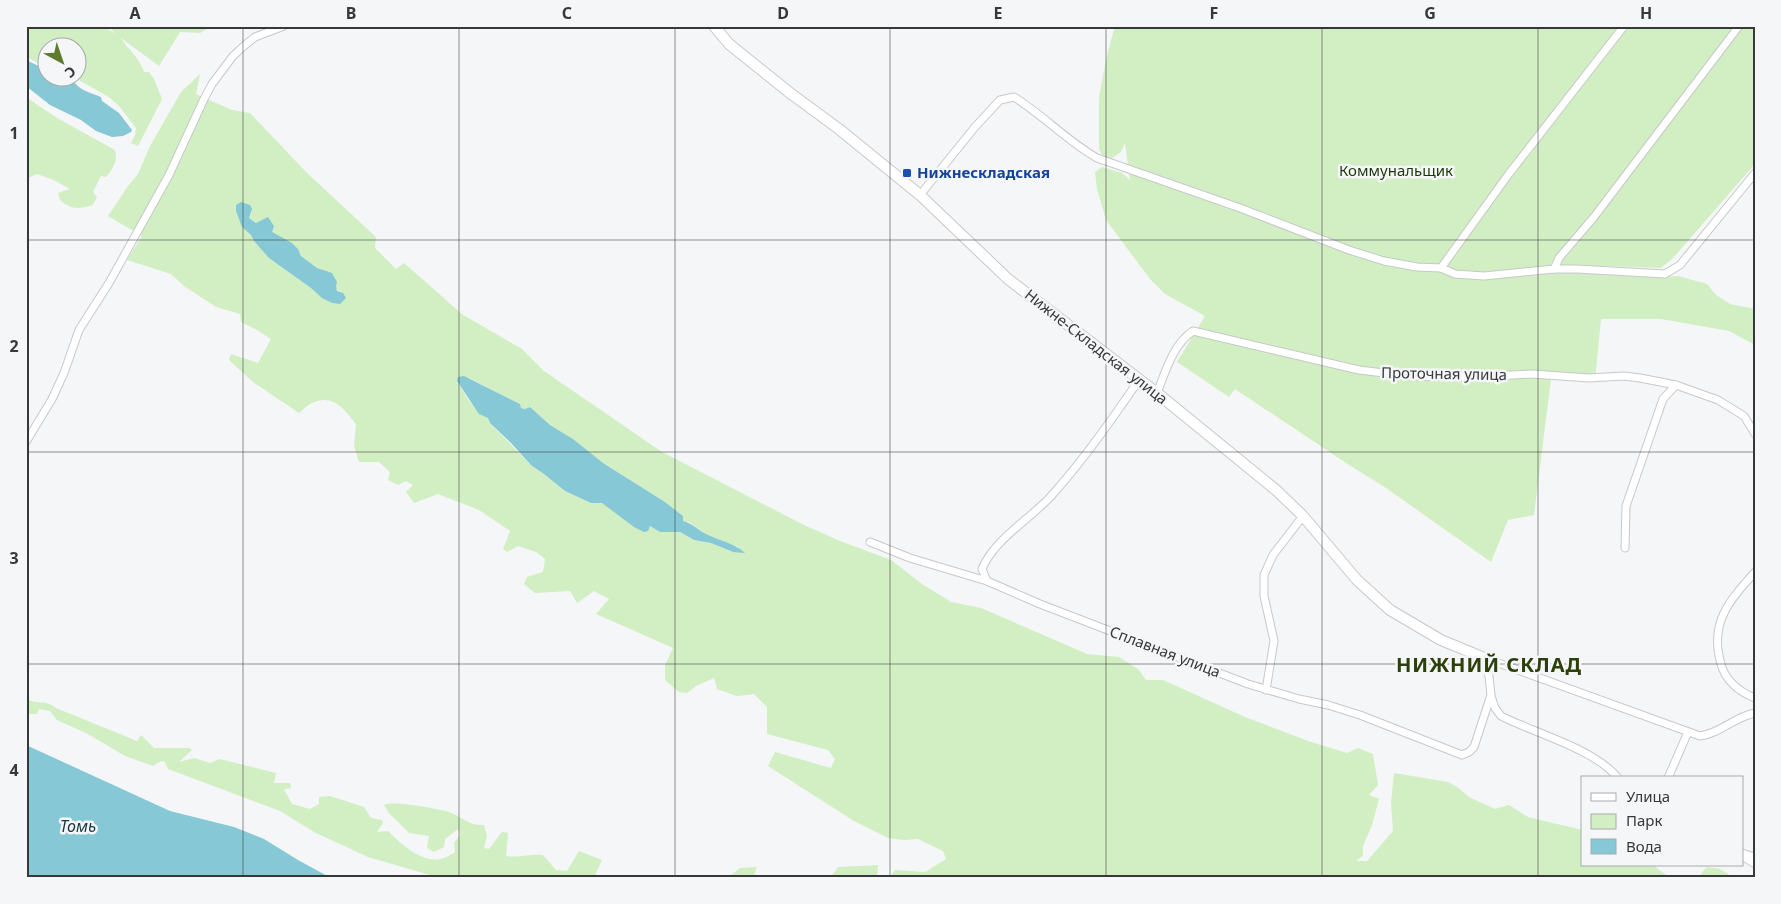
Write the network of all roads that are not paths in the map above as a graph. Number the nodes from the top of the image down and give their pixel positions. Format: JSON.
{"nodes":[{"id":1,"x":284,"y":26,"type":"edge"},
{"id":2,"x":714,"y":26,"type":"edge"},
{"id":3,"x":1624,"y":26,"type":"edge"},
{"id":4,"x":1739,"y":26,"type":"edge"},
{"id":5,"x":1755,"y":174,"type":"edge"},
{"id":6,"x":920,"y":195,"type":"junction"},
{"id":7,"x":1441,"y":268,"type":"junction"},
{"id":8,"x":1554,"y":269,"type":"junction"},
{"id":9,"x":1139,"y":380,"type":"junction"},
{"id":10,"x":1676,"y":385,"type":"junction"},
{"id":11,"x":1157,"y":394,"type":"junction"},
{"id":12,"x":1755,"y":434,"type":"edge"},
{"id":13,"x":26,"y":442,"type":"edge"},
{"id":14,"x":1303,"y":516,"type":"junction"},
{"id":15,"x":870,"y":542,"type":"dead end"},
{"id":16,"x":1624,"y":548,"type":"dead end"},
{"id":17,"x":1755,"y":572,"type":"edge"},
{"id":18,"x":987,"y":581,"type":"junction"},
{"id":19,"x":1482,"y":657,"type":"junction"},
{"id":20,"x":1266,"y":690,"type":"junction"},
{"id":21,"x":1491,"y":695,"type":"junction"},
{"id":22,"x":1755,"y":698,"type":"edge"},
{"id":23,"x":1755,"y":713,"type":"edge"},
{"id":24,"x":1688,"y":732,"type":"junction"},
{"id":25,"x":1616,"y":776,"type":"edge"},
{"id":26,"x":1669,"y":776,"type":"edge"},
{"id":27,"x":1744,"y":856,"type":"edge"},
{"id":28,"x":1755,"y":864,"type":"edge"}],
"edges":[{"from":1,"to":13,"type":"street"},
{"from":2,"to":6,"type":"street","name":"Нижне-Складская улица"},
{"from":3,"to":7,"type":"street"},
{"from":4,"to":8,"type":"street"},
{"from":5,"to":8,"type":"street"},
{"from":6,"to":7,"type":"street"},
{"from":6,"to":9,"type":"street","name":"Нижне-Складская улица"},
{"from":7,"to":8,"type":"street"},
{"from":9,"to":11,"type":"street","name":"Нижне-Складская улица"},
{"from":9,"to":18,"type":"street"},
{"from":10,"to":11,"type":"street","name":"Проточная улица"},
{"from":10,"to":12,"type":"street","name":"Проточная улица"},
{"from":10,"to":16,"type":"street"},
{"from":11,"to":14,"type":"street","name":"Нижне-Складская улица"},
{"from":14,"to":19,"type":"street","name":"Нижне-Складская улица"},
{"from":14,"to":20,"type":"street"},
{"from":15,"to":18,"type":"street","name":"Сплавная улица"},
{"from":17,"to":22,"type":"street"},
{"from":18,"to":20,"type":"street","name":"Сплавная улица"},
{"from":19,"to":21,"type":"street"},
{"from":19,"to":24,"type":"street"},
{"from":20,"to":21,"type":"street","name":"Сплавная улица"},
{"from":21,"to":25,"type":"street"},
{"from":23,"to":24,"type":"street"},
{"from":24,"to":26,"type":"street"},
{"from":27,"to":28,"type":"street"}]}
